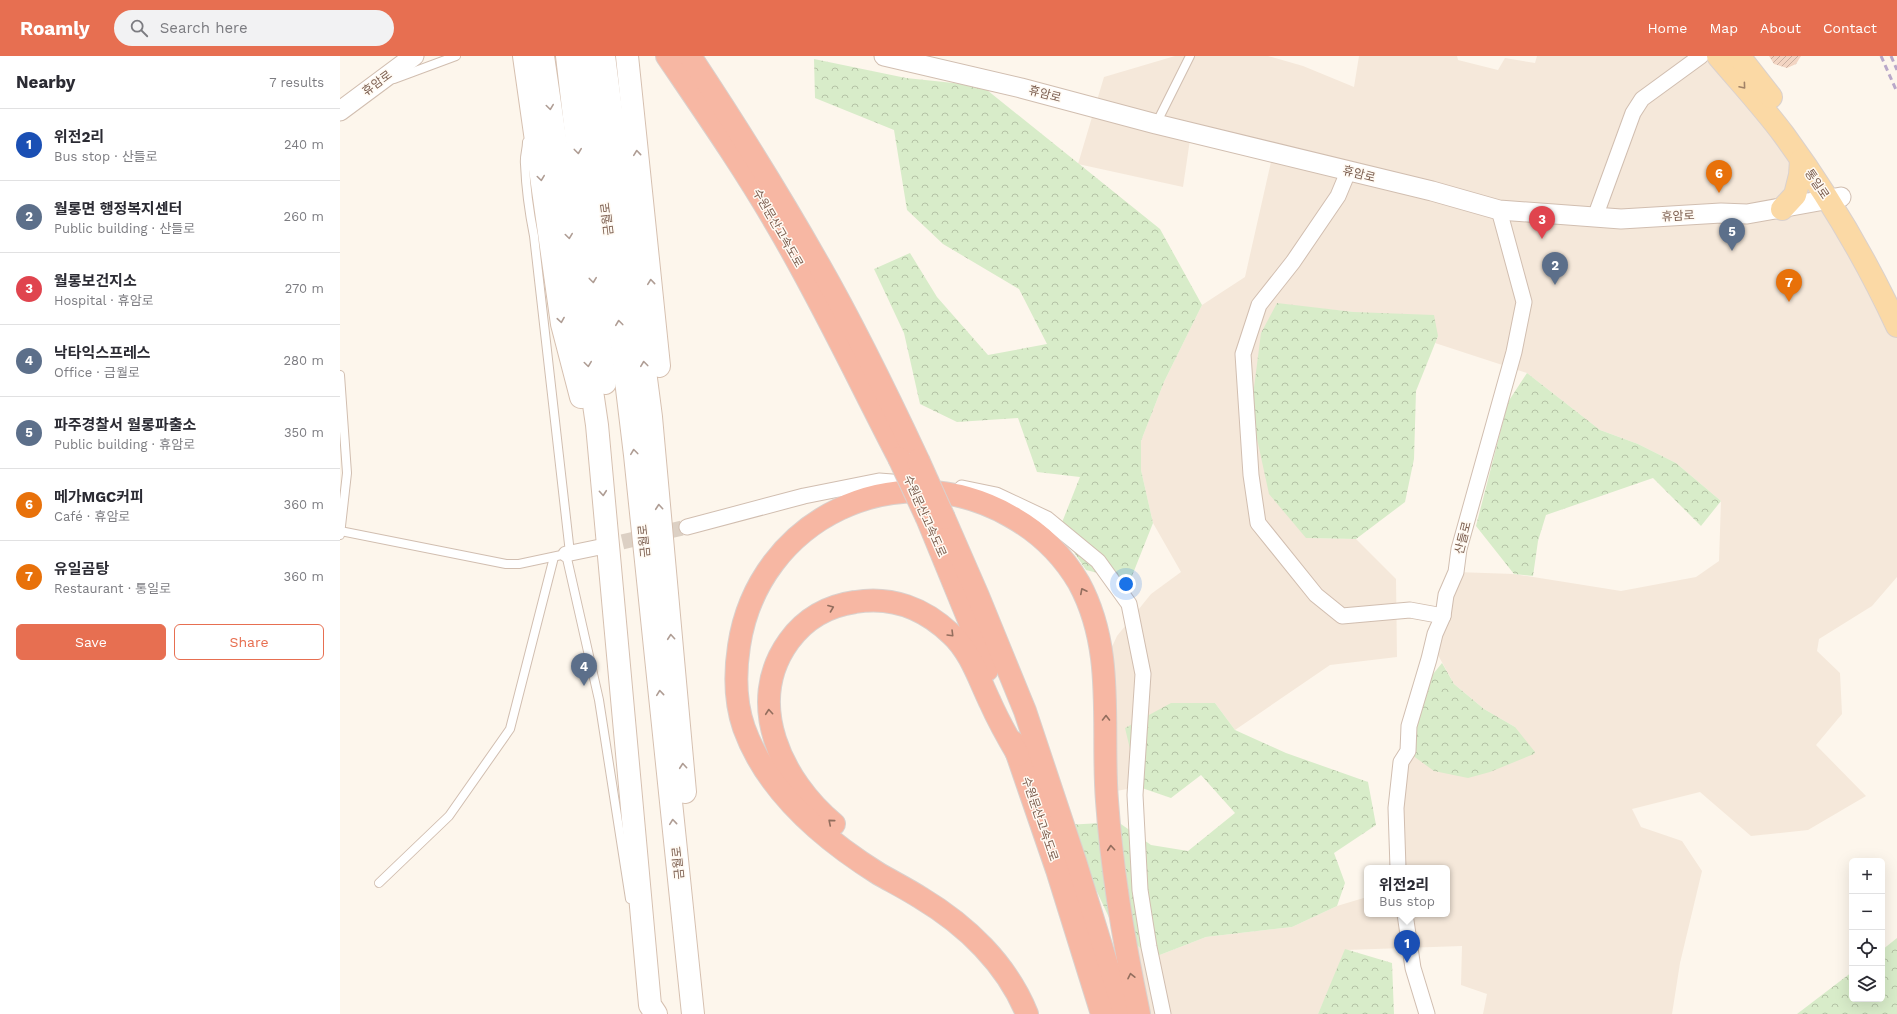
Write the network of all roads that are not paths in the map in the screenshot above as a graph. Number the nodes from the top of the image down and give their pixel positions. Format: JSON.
{"nodes":[{"id":1,"x":414,"y":56,"type":"edge"},
{"id":2,"x":456,"y":56,"type":"edge"},
{"id":3,"x":628,"y":56,"type":"edge"},
{"id":4,"x":667,"y":56,"type":"edge"},
{"id":5,"x":690,"y":56,"type":"edge"},
{"id":6,"x":884,"y":56,"type":"edge"},
{"id":7,"x":1190,"y":56,"type":"edge"},
{"id":8,"x":1700,"y":56,"type":"edge"},
{"id":9,"x":1718,"y":56,"type":"edge"},
{"id":10,"x":1739,"y":56,"type":"edge"},
{"id":11,"x":520,"y":59,"type":"edge"},
{"id":12,"x":544,"y":62,"type":"edge"},
{"id":13,"x":587,"y":63,"type":"edge"},
{"id":14,"x":367,"y":89,"type":"junction"},
{"id":15,"x":523,"y":110,"type":"dead end"},
{"id":16,"x":340,"y":111,"type":"edge"},
{"id":17,"x":1156,"y":124,"type":"junction"},
{"id":18,"x":727,"y":130,"type":"junction"},
{"id":19,"x":526,"y":134,"type":"dead end"},
{"id":20,"x":1801,"y":160,"type":"junction"},
{"id":21,"x":1348,"y":172,"type":"junction"},
{"id":22,"x":1835,"y":199,"type":"junction"},
{"id":23,"x":1782,"y":209,"type":"junction"},
{"id":24,"x":1499,"y":210,"type":"junction"},
{"id":25,"x":1595,"y":217,"type":"junction"},
{"id":26,"x":1897,"y":296,"type":"edge"},
{"id":27,"x":1897,"y":326,"type":"edge"},
{"id":28,"x":340,"y":375,"type":"edge"},
{"id":29,"x":651,"y":418,"type":"junction"},
{"id":30,"x":597,"y":425,"type":"junction"},
{"id":31,"x":936,"y":518,"type":"junction"},
{"id":32,"x":687,"y":527,"type":"tunnel mouth"},
{"id":33,"x":340,"y":532,"type":"edge"},
{"id":34,"x":600,"y":547,"type":"tunnel mouth"},
{"id":35,"x":564,"y":555,"type":"junction"},
{"id":36,"x":1442,"y":616,"type":"junction"},
{"id":37,"x":1018,"y":755,"type":"junction"},
{"id":38,"x":1398,"y":865,"type":"edge"},
{"id":39,"x":379,"y":883,"type":"dead end"},
{"id":40,"x":631,"y":905,"type":"dead end"},
{"id":41,"x":1405,"y":917,"type":"edge"},
{"id":42,"x":637,"y":960,"type":"dead end"},
{"id":43,"x":649,"y":1010,"type":"edge"},
{"id":44,"x":666,"y":1014,"type":"edge"},
{"id":45,"x":693,"y":1014,"type":"edge"},
{"id":46,"x":696,"y":1014,"type":"edge"},
{"id":47,"x":1027,"y":1014,"type":"edge"},
{"id":48,"x":1043,"y":1014,"type":"edge"},
{"id":49,"x":1102,"y":1014,"type":"edge"},
{"id":50,"x":1122,"y":1014,"type":"edge"},
{"id":51,"x":1139,"y":1014,"type":"edge"},
{"id":52,"x":1163,"y":1014,"type":"edge"},
{"id":53,"x":1427,"y":1014,"type":"edge"}],
"edges":[{"from":1,"to":14,"type":"street","name":"휴암로"},
{"from":2,"to":14,"type":"lane"},
{"from":29,"to":3,"type":"main road","one_way":true},
{"from":4,"to":18,"type":"highway","name":"수원문산고속도로"},
{"from":5,"to":18,"type":"highway","name":"수원문산고속도로"},
{"from":6,"to":17,"type":"street","name":"휴암로"},
{"from":7,"to":17,"type":"lane"},
{"from":8,"to":25,"type":"street"},
{"from":9,"to":20,"type":"main road","name":"통일로","one_way":true},
{"from":10,"to":22,"type":"main road","name":"통일로"},
{"from":11,"to":15,"type":"lane"},
{"from":11,"to":30,"type":"main road","one_way":true},
{"from":12,"to":30,"type":"main road","one_way":true},
{"from":29,"to":13,"type":"main road","one_way":true},
{"from":13,"to":44,"type":"main road","name":"금월로","one_way":true},
{"from":45,"to":13,"type":"main road","name":"금월로","one_way":true},
{"from":14,"to":16,"type":"street","name":"휴암로"},
{"from":17,"to":21,"type":"street","name":"휴암로"},
{"from":18,"to":31,"type":"highway","name":"수원문산고속도로","bridge":true},
{"from":19,"to":35,"type":"lane"},
{"from":20,"to":22,"type":"main road","name":"통일로"},
{"from":20,"to":23,"type":"main road"},
{"from":21,"to":24,"type":"street","name":"휴암로"},
{"from":21,"to":36,"type":"street"},
{"from":22,"to":23,"type":"street","name":"휴암로"},
{"from":22,"to":26,"type":"main road","name":"통일로"},
{"from":22,"to":27,"type":"main road","name":"통일로"},
{"from":23,"to":25,"type":"street","name":"휴암로"},
{"from":24,"to":25,"type":"street","name":"휴암로"},
{"from":24,"to":36,"type":"street","name":"산들로"},
{"from":28,"to":33,"type":"lane"},
{"from":46,"to":29,"type":"main road","one_way":true},
{"from":30,"to":43,"type":"main road","one_way":true},
{"from":31,"to":37,"type":"highway","name":"수원문산고속도로"},
{"from":31,"to":50,"type":"highway","name":"수원문산고속도로"},
{"from":32,"to":52,"type":"street"},
{"from":33,"to":35,"type":"lane"},
{"from":34,"to":35,"type":"street"},
{"from":35,"to":39,"type":"lane"},
{"from":35,"to":40,"type":"lane"},
{"from":36,"to":38,"type":"street","name":"산들로"},
{"from":48,"to":37,"type":"highway","one_way":true},
{"from":37,"to":49,"type":"highway","name":"수원문산고속도로"},
{"from":41,"to":53,"type":"street"},
{"from":42,"to":43,"type":"lane"},
{"from":51,"to":47,"type":"highway","one_way":true}]}
